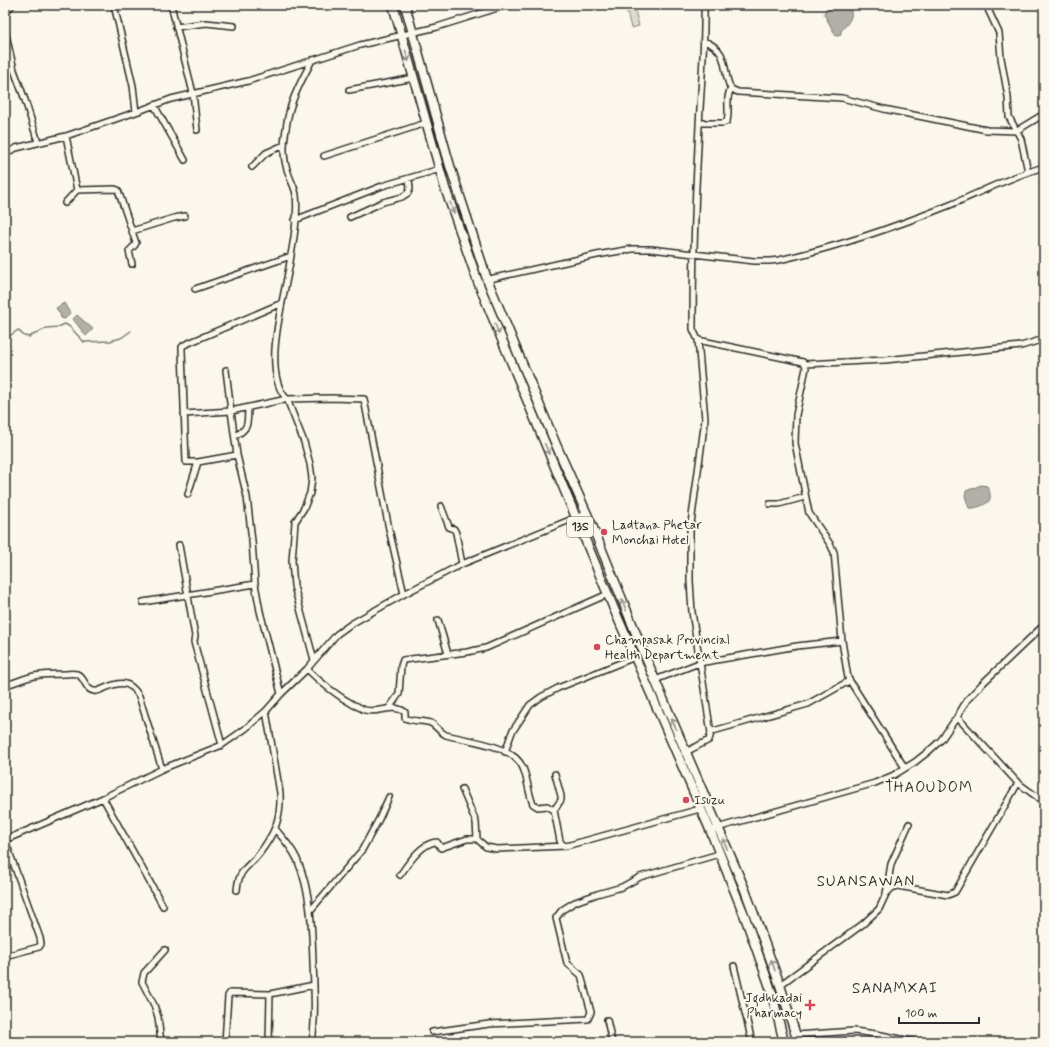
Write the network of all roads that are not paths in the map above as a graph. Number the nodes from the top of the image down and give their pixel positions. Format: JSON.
{"nodes":[{"id":1,"x":12,"y":5,"type":"edge"},
{"id":2,"x":114,"y":5,"type":"edge"},
{"id":3,"x":171,"y":5,"type":"edge"},
{"id":4,"x":393,"y":5,"type":"edge"},
{"id":5,"x":404,"y":5,"type":"edge"},
{"id":6,"x":507,"y":5,"type":"edge"},
{"id":7,"x":704,"y":5,"type":"edge"},
{"id":8,"x":986,"y":5,"type":"edge"},
{"id":9,"x":5,"y":13,"type":"edge"},
{"id":10,"x":234,"y":26,"type":"dead end"},
{"id":11,"x":176,"y":27,"type":"junction"},
{"id":12,"x":5,"y":31,"type":"edge"},
{"id":13,"x":413,"y":33,"type":"junction"},
{"id":14,"x":401,"y":35,"type":"junction"},
{"id":15,"x":704,"y":41,"type":"junction"},
{"id":16,"x":312,"y":60,"type":"junction"},
{"id":17,"x":414,"y":78,"type":"junction"},
{"id":18,"x":732,"y":89,"type":"junction"},
{"id":19,"x":349,"y":90,"type":"dead end"},
{"id":20,"x":193,"y":93,"type":"junction"},
{"id":21,"x":154,"y":105,"type":"junction"},
{"id":22,"x":136,"y":112,"type":"junction"},
{"id":23,"x":1044,"y":114,"type":"edge"},
{"id":24,"x":426,"y":123,"type":"junction"},
{"id":25,"x":699,"y":123,"type":"junction"},
{"id":26,"x":197,"y":130,"type":"dead end"},
{"id":27,"x":1016,"y":131,"type":"junction"},
{"id":28,"x":66,"y":136,"type":"junction"},
{"id":29,"x":38,"y":142,"type":"junction"},
{"id":30,"x":284,"y":145,"type":"junction"},
{"id":31,"x":5,"y":154,"type":"edge"},
{"id":32,"x":324,"y":156,"type":"dead end"},
{"id":33,"x":185,"y":160,"type":"dead end"},
{"id":34,"x":252,"y":167,"type":"dead end"},
{"id":35,"x":1043,"y":167,"type":"edge"},
{"id":36,"x":440,"y":169,"type":"junction"},
{"id":37,"x":1028,"y":172,"type":"junction"},
{"id":38,"x":1044,"y":173,"type":"edge"},
{"id":39,"x":409,"y":179,"type":"junction"},
{"id":40,"x":456,"y":186,"type":"junction"},
{"id":41,"x":446,"y":188,"type":"junction"},
{"id":42,"x":77,"y":190,"type":"junction"},
{"id":43,"x":65,"y":203,"type":"dead end"},
{"id":44,"x":185,"y":216,"type":"dead end"},
{"id":45,"x":350,"y":218,"type":"dead end"},
{"id":46,"x":295,"y":220,"type":"junction"},
{"id":47,"x":132,"y":231,"type":"junction"},
{"id":48,"x":693,"y":254,"type":"junction"},
{"id":49,"x":291,"y":256,"type":"junction"},
{"id":50,"x":132,"y":264,"type":"dead end"},
{"id":51,"x":487,"y":279,"type":"junction"},
{"id":52,"x":478,"y":282,"type":"junction"},
{"id":53,"x":195,"y":289,"type":"dead end"},
{"id":54,"x":282,"y":303,"type":"junction"},
{"id":55,"x":1044,"y":339,"type":"edge"},
{"id":56,"x":698,"y":340,"type":"junction"},
{"id":57,"x":805,"y":364,"type":"junction"},
{"id":58,"x":226,"y":370,"type":"dead end"},
{"id":59,"x":286,"y":399,"type":"junction"},
{"id":60,"x":248,"y":408,"type":"junction"},
{"id":61,"x":231,"y":411,"type":"junction"},
{"id":62,"x":184,"y":414,"type":"junction"},
{"id":63,"x":235,"y":436,"type":"junction"},
{"id":64,"x":237,"y":455,"type":"junction"},
{"id":65,"x":198,"y":462,"type":"junction"},
{"id":66,"x":188,"y":494,"type":"dead end"},
{"id":67,"x":805,"y":497,"type":"junction"},
{"id":68,"x":770,"y":504,"type":"dead end"},
{"id":69,"x":441,"y":506,"type":"dead end"},
{"id":70,"x":587,"y":513,"type":"junction"},
{"id":71,"x":576,"y":517,"type":"junction"},
{"id":72,"x":179,"y":545,"type":"dead end"},
{"id":73,"x":462,"y":564,"type":"junction"},
{"id":74,"x":255,"y":584,"type":"junction"},
{"id":75,"x":189,"y":594,"type":"junction"},
{"id":76,"x":404,"y":594,"type":"junction"},
{"id":77,"x":608,"y":594,"type":"junction"},
{"id":78,"x":142,"y":602,"type":"dead end"},
{"id":79,"x":438,"y":620,"type":"dead end"},
{"id":80,"x":1044,"y":625,"type":"edge"},
{"id":81,"x":842,"y":641,"type":"junction"},
{"id":82,"x":448,"y":654,"type":"junction"},
{"id":83,"x":635,"y":657,"type":"junction"},
{"id":84,"x":314,"y":660,"type":"junction"},
{"id":85,"x":700,"y":663,"type":"junction"},
{"id":86,"x":307,"y":669,"type":"junction"},
{"id":87,"x":655,"y":680,"type":"junction"},
{"id":88,"x":849,"y":681,"type":"junction"},
{"id":89,"x":5,"y":685,"type":"edge"},
{"id":90,"x":281,"y":694,"type":"junction"},
{"id":91,"x":389,"y":708,"type":"junction"},
{"id":92,"x":266,"y":711,"type":"junction"},
{"id":93,"x":957,"y":717,"type":"junction"},
{"id":94,"x":711,"y":733,"type":"junction"},
{"id":95,"x":222,"y":745,"type":"junction"},
{"id":96,"x":505,"y":752,"type":"junction"},
{"id":97,"x":686,"y":752,"type":"junction"},
{"id":98,"x":677,"y":756,"type":"junction"},
{"id":99,"x":905,"y":768,"type":"junction"},
{"id":100,"x":162,"y":769,"type":"junction"},
{"id":101,"x":555,"y":774,"type":"dead end"},
{"id":102,"x":1018,"y":783,"type":"junction"},
{"id":103,"x":462,"y":789,"type":"dead end"},
{"id":104,"x":389,"y":797,"type":"dead end"},
{"id":105,"x":103,"y":798,"type":"junction"},
{"id":106,"x":1044,"y":802,"type":"edge"},
{"id":107,"x":700,"y":809,"type":"junction"},
{"id":108,"x":554,"y":810,"type":"junction"},
{"id":109,"x":909,"y":824,"type":"dead end"},
{"id":110,"x":276,"y":830,"type":"junction"},
{"id":111,"x":714,"y":830,"type":"junction"},
{"id":112,"x":477,"y":839,"type":"junction"},
{"id":113,"x":566,"y":846,"type":"junction"},
{"id":114,"x":719,"y":854,"type":"junction"},
{"id":115,"x":400,"y":875,"type":"dead end"},
{"id":116,"x":237,"y":890,"type":"dead end"},
{"id":117,"x":886,"y":894,"type":"junction"},
{"id":118,"x":163,"y":906,"type":"dead end"},
{"id":119,"x":310,"y":911,"type":"junction"},
{"id":120,"x":165,"y":950,"type":"dead end"},
{"id":121,"x":5,"y":956,"type":"edge"},
{"id":122,"x":734,"y":966,"type":"dead end"},
{"id":123,"x":314,"y":985,"type":"junction"},
{"id":124,"x":780,"y":985,"type":"junction"},
{"id":125,"x":270,"y":994,"type":"junction"},
{"id":126,"x":607,"y":1020,"type":"dead end"},
{"id":127,"x":432,"y":1032,"type":"dead end"},
{"id":128,"x":797,"y":1039,"type":"edge"},
{"id":129,"x":161,"y":1042,"type":"edge"},
{"id":130,"x":225,"y":1042,"type":"edge"},
{"id":131,"x":269,"y":1042,"type":"edge"},
{"id":132,"x":312,"y":1042,"type":"edge"},
{"id":133,"x":612,"y":1042,"type":"edge"},
{"id":134,"x":752,"y":1042,"type":"edge"},
{"id":135,"x":784,"y":1042,"type":"edge"},
{"id":136,"x":788,"y":1042,"type":"edge"},
{"id":137,"x":916,"y":1042,"type":"edge"}],
"edges":[{"from":1,"to":9,"type":"street"},
{"from":2,"to":22,"type":"street"},
{"from":3,"to":11,"type":"street"},
{"from":4,"to":14,"type":"highway","number":"13S"},
{"from":5,"to":13,"type":"highway","number":"13S"},
{"from":6,"to":13,"type":"street"},
{"from":7,"to":15,"type":"street"},
{"from":8,"to":27,"type":"street"},
{"from":10,"to":11,"type":"street"},
{"from":11,"to":20,"type":"street"},
{"from":12,"to":29,"type":"street"},
{"from":13,"to":14,"type":"street"},
{"from":13,"to":40,"type":"highway","number":"13S"},
{"from":14,"to":16,"type":"street"},
{"from":14,"to":17,"type":"highway","number":"13S","one_way":true},
{"from":15,"to":18,"type":"street"},
{"from":15,"to":25,"type":"street"},
{"from":16,"to":20,"type":"street"},
{"from":16,"to":30,"type":"street"},
{"from":17,"to":19,"type":"street"},
{"from":17,"to":24,"type":"highway","number":"13S"},
{"from":18,"to":25,"type":"street"},
{"from":18,"to":27,"type":"street"},
{"from":20,"to":21,"type":"street"},
{"from":20,"to":26,"type":"street"},
{"from":21,"to":22,"type":"street"},
{"from":21,"to":33,"type":"street"},
{"from":22,"to":28,"type":"street"},
{"from":23,"to":27,"type":"street"},
{"from":24,"to":32,"type":"street"},
{"from":24,"to":36,"type":"highway","number":"13S"},
{"from":25,"to":48,"type":"street"},
{"from":27,"to":37,"type":"street"},
{"from":28,"to":29,"type":"street"},
{"from":28,"to":42,"type":"street"},
{"from":29,"to":31,"type":"street"},
{"from":30,"to":34,"type":"street"},
{"from":30,"to":46,"type":"street"},
{"from":35,"to":37,"type":"street"},
{"from":35,"to":38,"type":"street"},
{"from":36,"to":39,"type":"street"},
{"from":36,"to":41,"type":"highway","number":"13S"},
{"from":37,"to":48,"type":"street"},
{"from":39,"to":45,"type":"street"},
{"from":39,"to":46,"type":"street"},
{"from":40,"to":41,"type":"highway"},
{"from":40,"to":51,"type":"highway","number":"13S"},
{"from":41,"to":52,"type":"highway","number":"13S","one_way":true},
{"from":42,"to":43,"type":"street"},
{"from":42,"to":47,"type":"street"},
{"from":44,"to":47,"type":"street"},
{"from":46,"to":49,"type":"street"},
{"from":47,"to":50,"type":"street"},
{"from":48,"to":51,"type":"street"},
{"from":48,"to":56,"type":"street"},
{"from":49,"to":53,"type":"street"},
{"from":49,"to":54,"type":"street"},
{"from":51,"to":52,"type":"street"},
{"from":51,"to":70,"type":"highway","number":"13S"},
{"from":52,"to":71,"type":"highway","number":"13S","one_way":true},
{"from":54,"to":59,"type":"street"},
{"from":54,"to":62,"type":"street"},
{"from":55,"to":57,"type":"street"},
{"from":56,"to":57,"type":"street"},
{"from":56,"to":85,"type":"street"},
{"from":57,"to":67,"type":"street"},
{"from":58,"to":61,"type":"street"},
{"from":59,"to":60,"type":"street"},
{"from":59,"to":76,"type":"street"},
{"from":59,"to":84,"type":"street"},
{"from":60,"to":61,"type":"street"},
{"from":60,"to":63,"type":"street"},
{"from":61,"to":62,"type":"street"},
{"from":61,"to":63,"type":"street"},
{"from":62,"to":65,"type":"street"},
{"from":63,"to":64,"type":"street"},
{"from":64,"to":65,"type":"street"},
{"from":64,"to":74,"type":"street"},
{"from":65,"to":66,"type":"street"},
{"from":67,"to":68,"type":"street"},
{"from":67,"to":81,"type":"street"},
{"from":69,"to":73,"type":"street"},
{"from":70,"to":71,"type":"street"},
{"from":87,"to":70,"type":"highway","number":"13S","one_way":true},
{"from":71,"to":73,"type":"street"},
{"from":71,"to":77,"type":"highway","number":"13S"},
{"from":72,"to":75,"type":"street"},
{"from":73,"to":76,"type":"street"},
{"from":74,"to":75,"type":"street"},
{"from":74,"to":90,"type":"street"},
{"from":75,"to":78,"type":"street"},
{"from":75,"to":95,"type":"street"},
{"from":76,"to":84,"type":"street"},
{"from":77,"to":82,"type":"street"},
{"from":77,"to":83,"type":"highway","number":"13S"},
{"from":79,"to":82,"type":"street"},
{"from":80,"to":93,"type":"street"},
{"from":81,"to":85,"type":"street"},
{"from":81,"to":88,"type":"street"},
{"from":82,"to":91,"type":"street"},
{"from":83,"to":96,"type":"street"},
{"from":83,"to":98,"type":"highway","number":"13S"},
{"from":84,"to":86,"type":"street"},
{"from":85,"to":87,"type":"street"},
{"from":85,"to":94,"type":"street"},
{"from":86,"to":90,"type":"street"},
{"from":86,"to":91,"type":"street"},
{"from":97,"to":87,"type":"highway","number":"13S","one_way":true},
{"from":88,"to":94,"type":"street"},
{"from":88,"to":99,"type":"street"},
{"from":89,"to":100,"type":"street"},
{"from":90,"to":92,"type":"street"},
{"from":91,"to":96,"type":"street"},
{"from":92,"to":95,"type":"street"},
{"from":92,"to":110,"type":"street"},
{"from":93,"to":99,"type":"street"},
{"from":93,"to":102,"type":"street"},
{"from":94,"to":97,"type":"street"},
{"from":95,"to":100,"type":"street"},
{"from":96,"to":108,"type":"street"},
{"from":97,"to":98,"type":"street"},
{"from":97,"to":111,"type":"highway","number":"13S"},
{"from":98,"to":107,"type":"highway","number":"13S"},
{"from":99,"to":111,"type":"street"},
{"from":100,"to":105,"type":"street"},
{"from":101,"to":108,"type":"street"},
{"from":102,"to":106,"type":"street"},
{"from":102,"to":117,"type":"street"},
{"from":103,"to":112,"type":"street"},
{"from":104,"to":119,"type":"street"},
{"from":105,"to":118,"type":"street"},
{"from":105,"to":121,"type":"street"},
{"from":107,"to":111,"type":"highway","number":"13S"},
{"from":107,"to":113,"type":"street"},
{"from":108,"to":113,"type":"street"},
{"from":109,"to":117,"type":"street"},
{"from":110,"to":116,"type":"street"},
{"from":110,"to":119,"type":"street"},
{"from":111,"to":114,"type":"highway","number":"13S"},
{"from":124,"to":111,"type":"highway","number":"13S","one_way":true},
{"from":112,"to":113,"type":"street"},
{"from":112,"to":115,"type":"street"},
{"from":114,"to":127,"type":"street"},
{"from":114,"to":135,"type":"highway","number":"13S"},
{"from":117,"to":124,"type":"street"},
{"from":119,"to":123,"type":"street"},
{"from":120,"to":129,"type":"street"},
{"from":122,"to":134,"type":"street"},
{"from":123,"to":125,"type":"street"},
{"from":123,"to":132,"type":"street"},
{"from":124,"to":128,"type":"highway","number":"13S"},
{"from":125,"to":130,"type":"street"},
{"from":125,"to":131,"type":"street"},
{"from":126,"to":133,"type":"street"},
{"from":128,"to":136,"type":"street"},
{"from":128,"to":137,"type":"street"}]}
